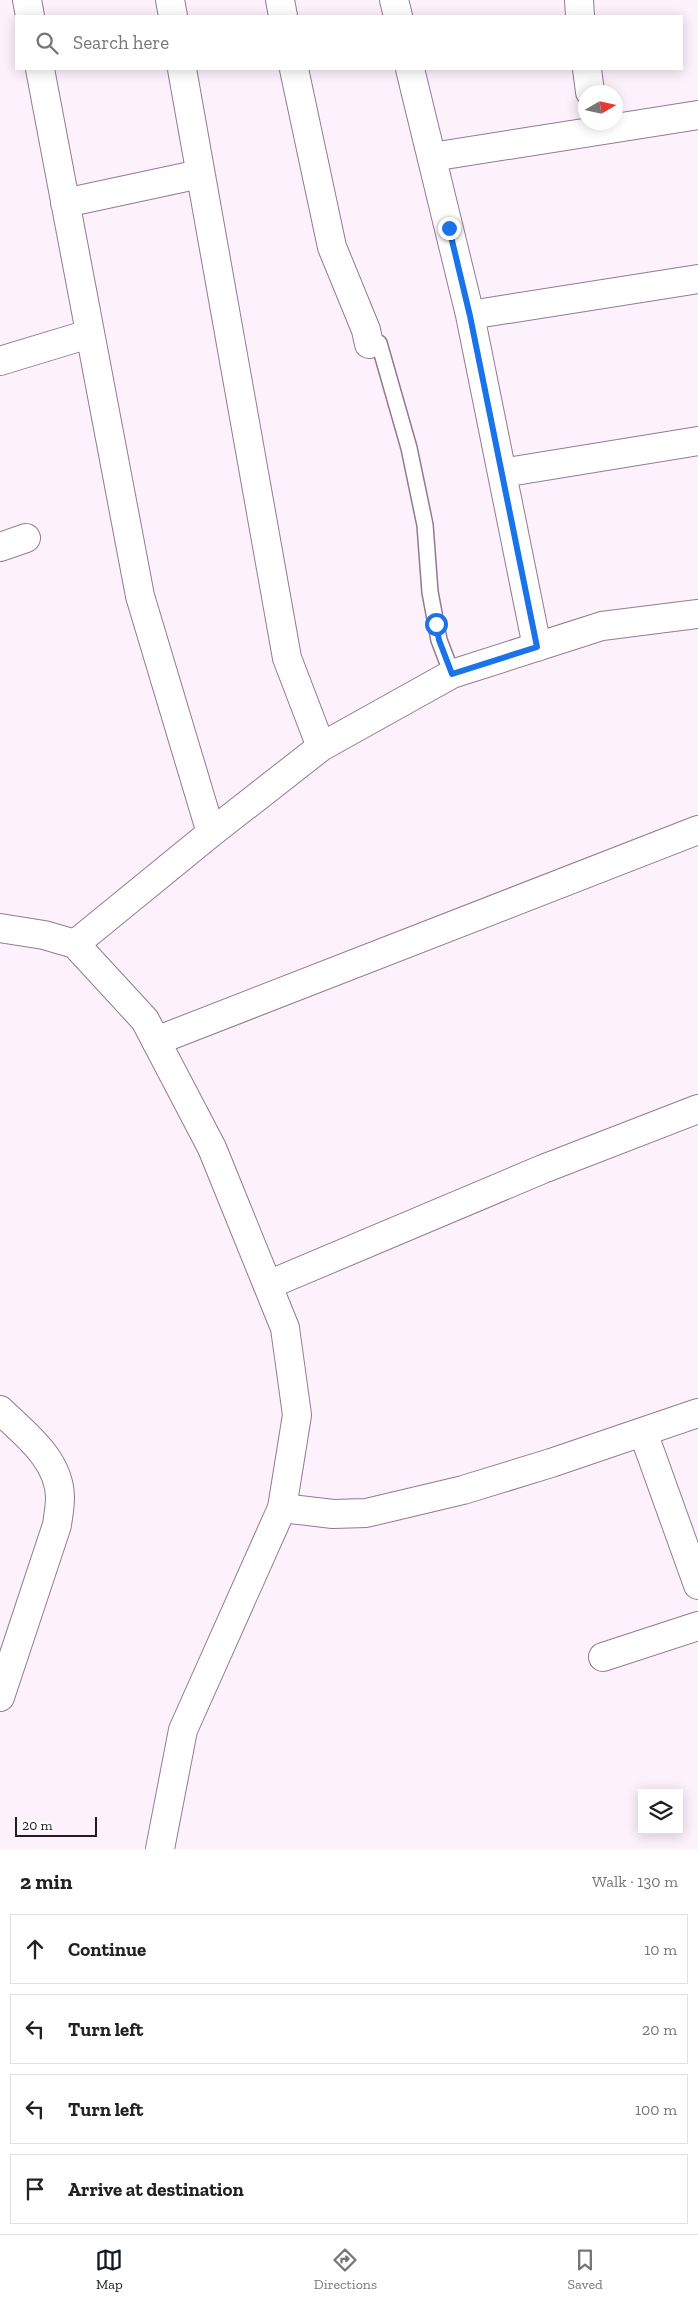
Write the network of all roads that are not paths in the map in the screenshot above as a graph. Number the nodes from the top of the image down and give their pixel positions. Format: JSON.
{"nodes":[{"id":1,"x":27,"y":0,"type":"edge"},
{"id":2,"x":170,"y":0,"type":"edge"},
{"id":3,"x":280,"y":0,"type":"edge"},
{"id":4,"x":394,"y":0,"type":"edge"},
{"id":5,"x":579,"y":0,"type":"edge"},
{"id":6,"x":30,"y":15,"type":"edge"},
{"id":7,"x":173,"y":15,"type":"edge"},
{"id":8,"x":283,"y":15,"type":"edge"},
{"id":9,"x":398,"y":15,"type":"edge"},
{"id":10,"x":580,"y":15,"type":"edge"},
{"id":11,"x":40,"y":70,"type":"edge"},
{"id":12,"x":182,"y":70,"type":"edge"},
{"id":13,"x":294,"y":70,"type":"edge"},
{"id":14,"x":410,"y":70,"type":"edge"},
{"id":15,"x":587,"y":70,"type":"edge"},
{"id":16,"x":589,"y":85,"type":"edge"},
{"id":17,"x":698,"y":115,"type":"edge"},
{"id":18,"x":623,"y":124,"type":"edge"},
{"id":19,"x":578,"y":130,"type":"edge"},
{"id":20,"x":432,"y":158,"type":"junction"},
{"id":21,"x":200,"y":174,"type":"junction"},
{"id":22,"x":65,"y":203,"type":"junction"},
{"id":23,"x":698,"y":279,"type":"edge"},
{"id":24,"x":470,"y":316,"type":"junction"},
{"id":25,"x":89,"y":334,"type":"junction"},
{"id":26,"x":374,"y":343,"type":"joint"},
{"id":27,"x":0,"y":361,"type":"edge"},
{"id":28,"x":698,"y":441,"type":"edge"},
{"id":29,"x":502,"y":473,"type":"junction"},
{"id":30,"x":26,"y":538,"type":"dead end"},
{"id":31,"x":0,"y":547,"type":"edge"},
{"id":32,"x":698,"y":614,"type":"edge"},
{"id":33,"x":537,"y":647,"type":"junction"},
{"id":34,"x":452,"y":674,"type":"junction"},
{"id":35,"x":321,"y":747,"type":"junction"},
{"id":36,"x":698,"y":830,"type":"edge"},
{"id":37,"x":211,"y":833,"type":"junction"},
{"id":38,"x":0,"y":928,"type":"edge"},
{"id":39,"x":75,"y":944,"type":"junction"},
{"id":40,"x":156,"y":1041,"type":"junction"},
{"id":41,"x":698,"y":1109,"type":"edge"},
{"id":42,"x":268,"y":1285,"type":"junction"},
{"id":43,"x":0,"y":1410,"type":"edge"},
{"id":44,"x":698,"y":1413,"type":"edge"},
{"id":45,"x":643,"y":1432,"type":"junction"},
{"id":46,"x":282,"y":1508,"type":"junction"},
{"id":47,"x":698,"y":1585,"type":"edge"},
{"id":48,"x":698,"y":1626,"type":"edge"},
{"id":49,"x":603,"y":1658,"type":"dead end"},
{"id":50,"x":0,"y":1697,"type":"edge"},
{"id":51,"x":160,"y":1849,"type":"edge"}],
"edges":[{"from":1,"to":6,"type":"street"},
{"from":2,"to":7,"type":"street"},
{"from":3,"to":8,"type":"street"},
{"from":4,"to":9,"type":"street"},
{"from":5,"to":10,"type":"street"},
{"from":11,"to":22,"type":"street"},
{"from":12,"to":21,"type":"street"},
{"from":13,"to":26,"type":"street"},
{"from":14,"to":20,"type":"street"},
{"from":15,"to":16,"type":"street"},
{"from":17,"to":18,"type":"street"},
{"from":19,"to":20,"type":"street"},
{"from":20,"to":24,"type":"street"},
{"from":21,"to":22,"type":"street"},
{"from":21,"to":35,"type":"street"},
{"from":22,"to":25,"type":"street"},
{"from":23,"to":24,"type":"street"},
{"from":24,"to":29,"type":"street"},
{"from":25,"to":27,"type":"street"},
{"from":25,"to":37,"type":"street"},
{"from":26,"to":34,"type":"lane"},
{"from":28,"to":29,"type":"street"},
{"from":29,"to":33,"type":"street"},
{"from":30,"to":31,"type":"street"},
{"from":32,"to":33,"type":"street"},
{"from":33,"to":34,"type":"street"},
{"from":34,"to":35,"type":"street"},
{"from":35,"to":37,"type":"street"},
{"from":36,"to":40,"type":"street"},
{"from":37,"to":39,"type":"street"},
{"from":38,"to":39,"type":"street"},
{"from":39,"to":40,"type":"street"},
{"from":40,"to":42,"type":"street"},
{"from":41,"to":42,"type":"street"},
{"from":42,"to":46,"type":"street"},
{"from":43,"to":50,"type":"street"},
{"from":44,"to":45,"type":"street"},
{"from":45,"to":46,"type":"street"},
{"from":45,"to":47,"type":"street"},
{"from":46,"to":51,"type":"street"},
{"from":48,"to":49,"type":"street"}]}
